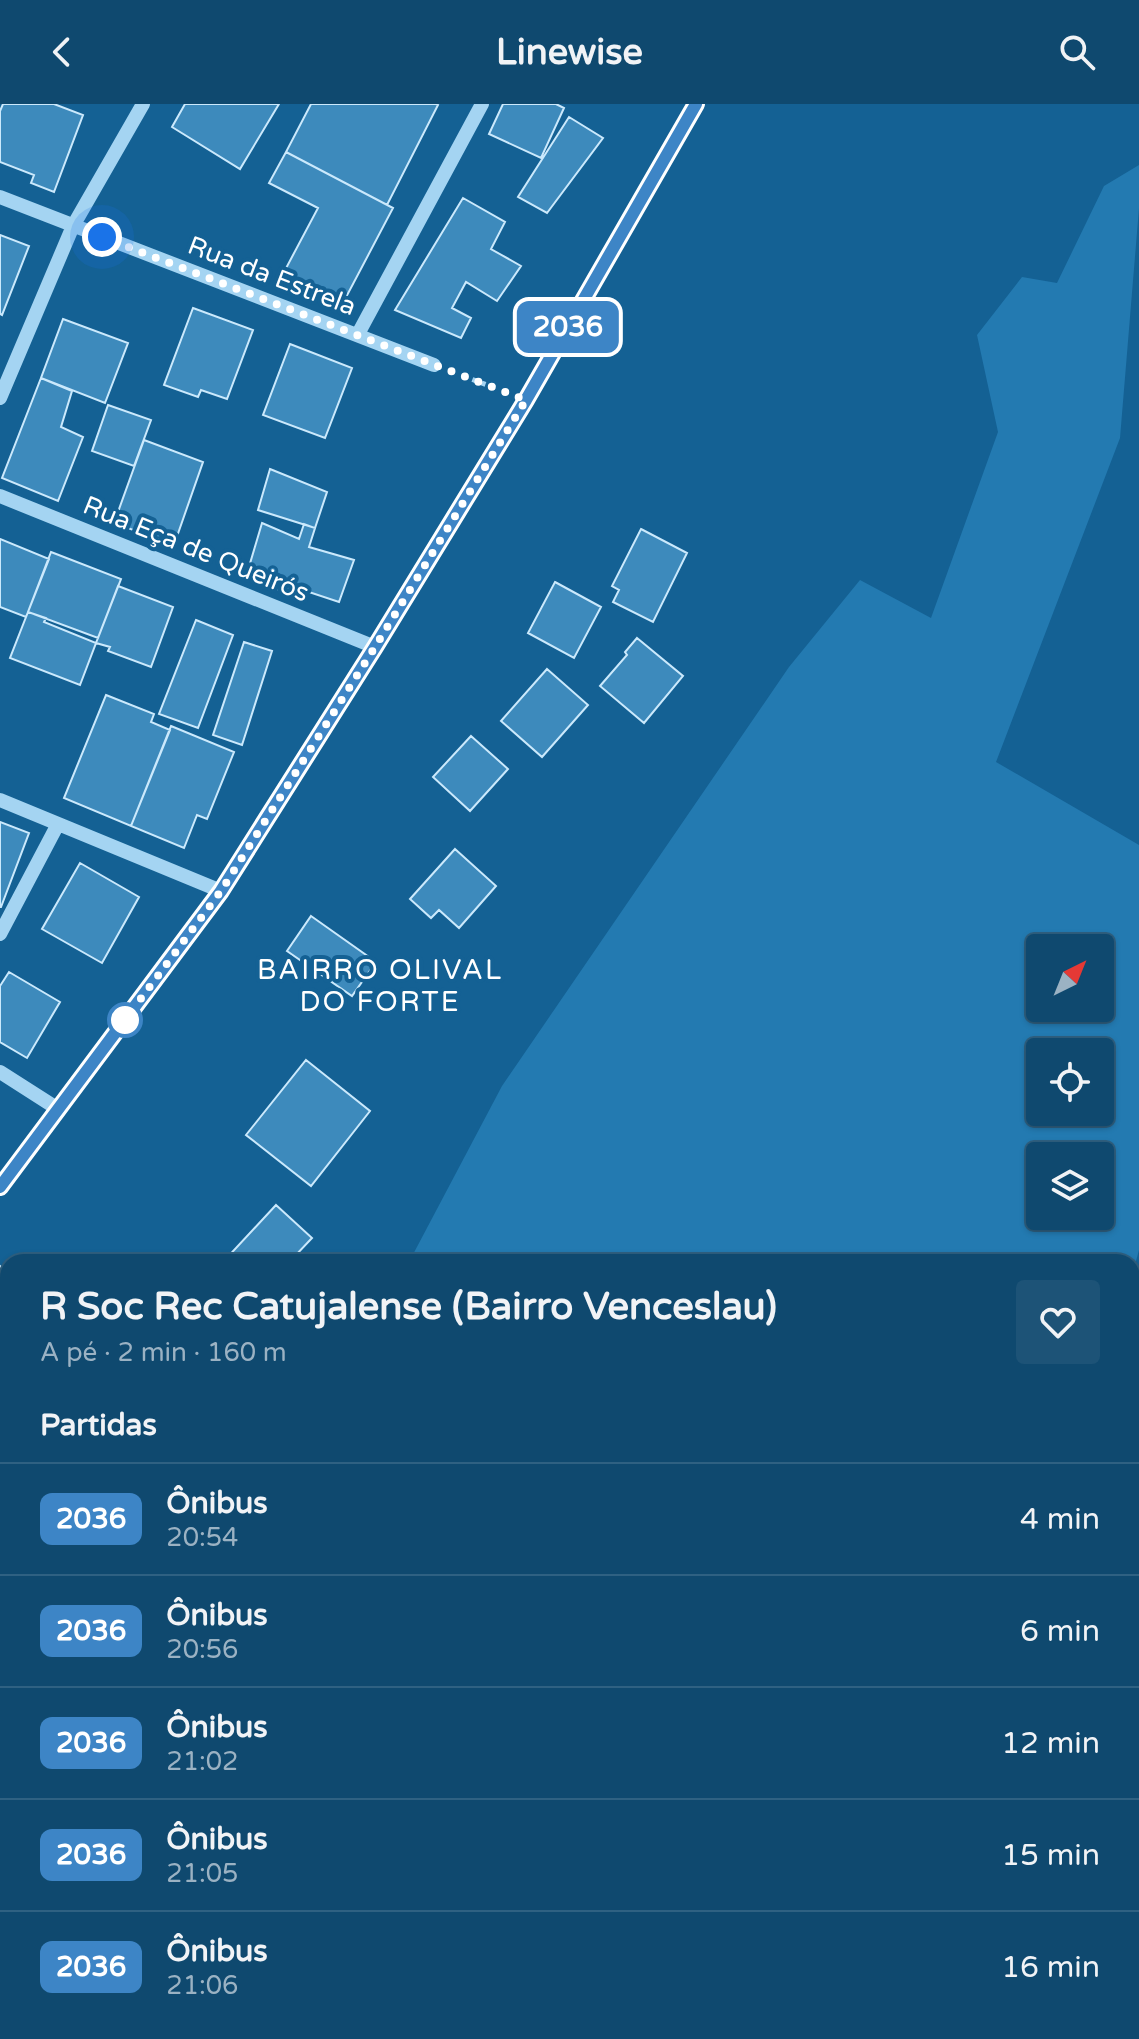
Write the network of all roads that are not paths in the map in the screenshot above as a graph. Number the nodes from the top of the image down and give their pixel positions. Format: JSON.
{"nodes":[{"id":1,"x":143,"y":104,"type":"edge"},
{"id":2,"x":482,"y":104,"type":"edge"},
{"id":3,"x":696,"y":104,"type":"edge"},
{"id":4,"x":0,"y":197,"type":"edge"},
{"id":5,"x":73,"y":226,"type":"junction"},
{"id":6,"x":358,"y":334,"type":"junction"},
{"id":7,"x":434,"y":365,"type":"road end"},
{"id":8,"x":0,"y":398,"type":"edge"},
{"id":9,"x":0,"y":496,"type":"edge"},
{"id":10,"x":375,"y":647,"type":"junction"},
{"id":11,"x":0,"y":800,"type":"edge"},
{"id":12,"x":58,"y":824,"type":"junction"},
{"id":13,"x":221,"y":891,"type":"junction"},
{"id":14,"x":0,"y":934,"type":"edge"},
{"id":15,"x":0,"y":1072,"type":"edge"},
{"id":16,"x":58,"y":1109,"type":"junction"},
{"id":17,"x":0,"y":1187,"type":"edge"}],
"edges":[{"from":1,"to":5,"type":"street"},
{"from":2,"to":6,"type":"street"},
{"from":3,"to":10,"type":"street"},
{"from":4,"to":5,"type":"street","name":"Rua da Estrela"},
{"from":5,"to":6,"type":"street","name":"Rua da Estrela"},
{"from":5,"to":8,"type":"street"},
{"from":6,"to":7,"type":"street","name":"Rua da Estrela"},
{"from":9,"to":10,"type":"street","name":"Rua Eça de Queirós"},
{"from":10,"to":13,"type":"street"},
{"from":11,"to":12,"type":"street"},
{"from":12,"to":13,"type":"street"},
{"from":12,"to":14,"type":"street"},
{"from":13,"to":16,"type":"street"},
{"from":15,"to":16,"type":"street"},
{"from":16,"to":17,"type":"street"}]}
